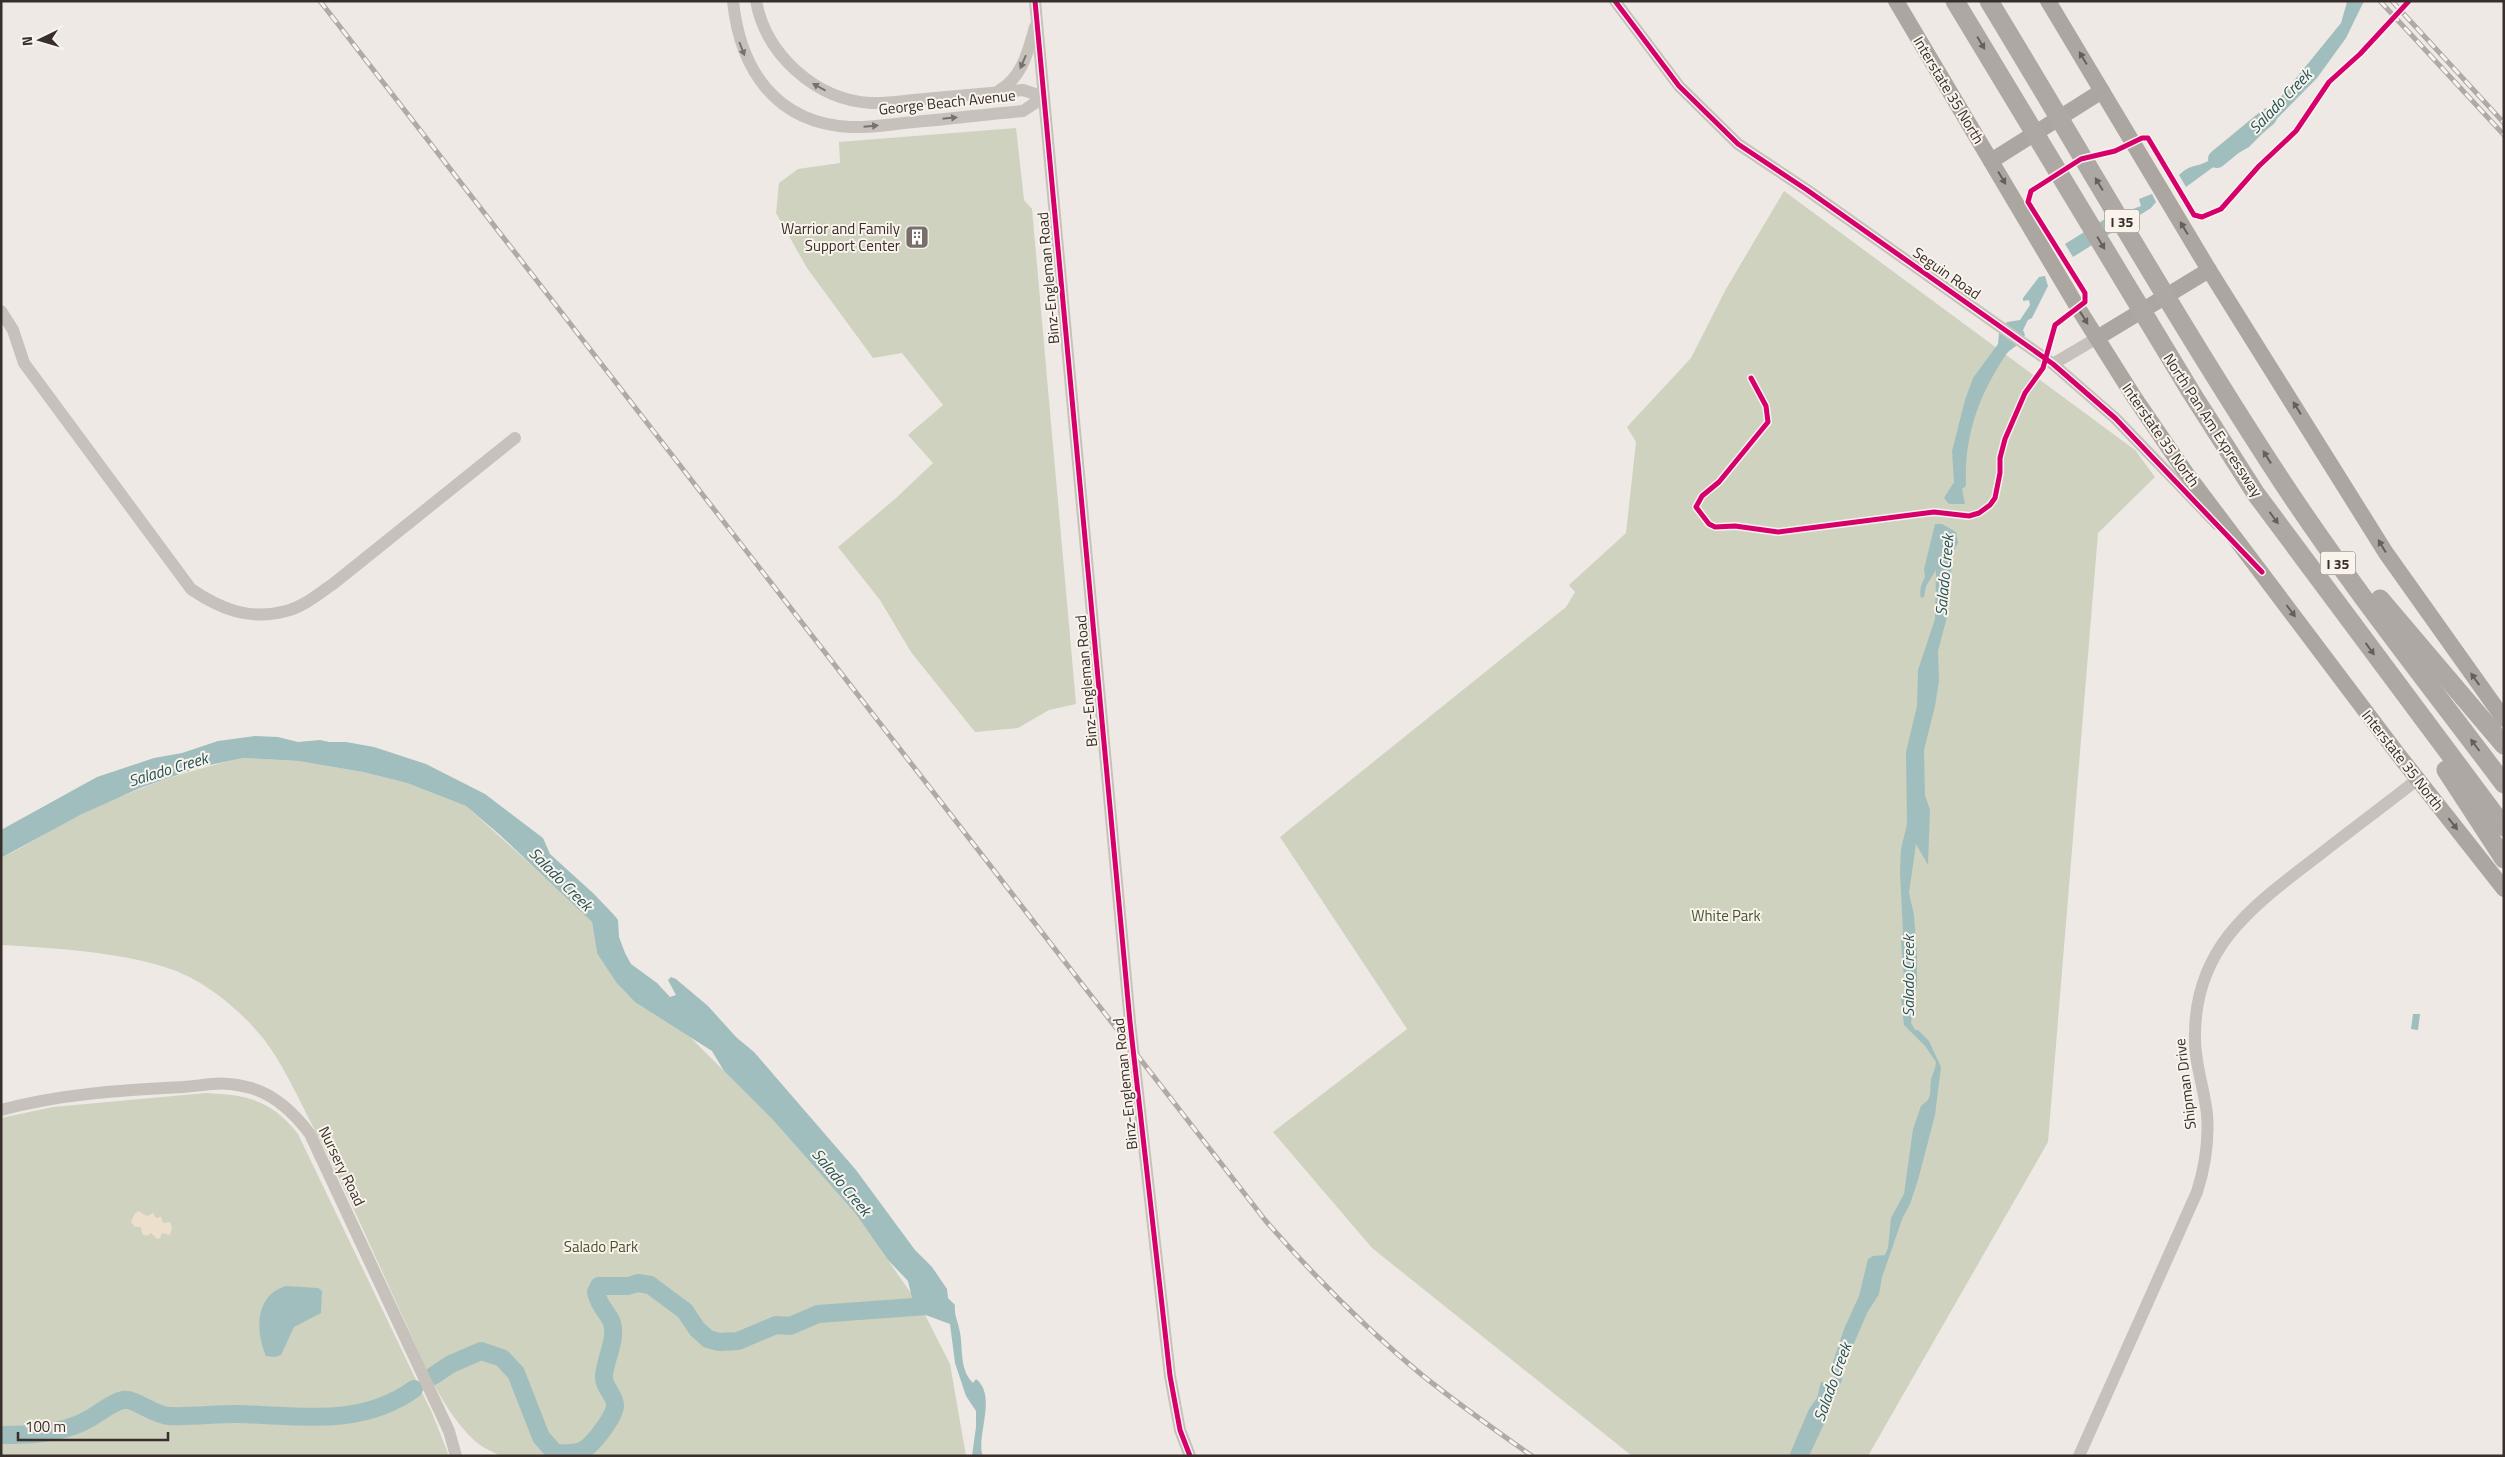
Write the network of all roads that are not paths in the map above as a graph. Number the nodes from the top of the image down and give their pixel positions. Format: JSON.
{"nodes":[{"id":1,"x":733,"y":1,"type":"edge"},
{"id":2,"x":756,"y":1,"type":"edge"},
{"id":3,"x":1035,"y":1,"type":"edge"},
{"id":4,"x":1615,"y":1,"type":"edge"},
{"id":5,"x":1896,"y":1,"type":"edge"},
{"id":6,"x":1956,"y":1,"type":"edge"},
{"id":7,"x":1989,"y":1,"type":"edge"},
{"id":8,"x":1998,"y":1,"type":"edge"},
{"id":9,"x":2048,"y":1,"type":"edge"},
{"id":10,"x":1037,"y":22,"type":"junction"},
{"id":11,"x":2027,"y":63,"type":"junction"},
{"id":12,"x":2102,"y":91,"type":"junction"},
{"id":13,"x":996,"y":92,"type":"junction"},
{"id":14,"x":1044,"y":97,"type":"junction"},
{"id":15,"x":1991,"y":160,"type":"junction"},
{"id":16,"x":2209,"y":270,"type":"junction"},
{"id":17,"x":1,"y":311,"type":"edge"},
{"id":18,"x":2097,"y":338,"type":"junction"},
{"id":19,"x":2052,"y":364,"type":"junction"},
{"id":20,"x":515,"y":438,"type":"dead end"},
{"id":21,"x":2281,"y":480,"type":"junction"},
{"id":22,"x":2262,"y":572,"type":"junction"},
{"id":23,"x":2385,"y":669,"type":"junction"},
{"id":24,"x":2504,"y":719,"type":"edge"},
{"id":25,"x":2504,"y":745,"type":"edge"},
{"id":26,"x":2418,"y":779,"type":"junction"},
{"id":27,"x":2504,"y":784,"type":"edge"},
{"id":28,"x":2504,"y":827,"type":"edge"},
{"id":29,"x":2504,"y":859,"type":"edge"},
{"id":30,"x":2504,"y":889,"type":"edge"},
{"id":31,"x":1,"y":1110,"type":"edge"},
{"id":32,"x":456,"y":1456,"type":"edge"},
{"id":33,"x":1190,"y":1456,"type":"edge"},
{"id":34,"x":2079,"y":1456,"type":"edge"}],
"edges":[{"from":1,"to":14,"type":"street","name":"George Beach Avenue","one_way":true},
{"from":13,"to":2,"type":"street","name":"George Beach Avenue","one_way":true},
{"from":3,"to":10,"type":"street","name":"Binz-Engleman Road"},
{"from":4,"to":19,"type":"street","name":"Seguin Road"},
{"from":5,"to":15,"type":"main road","name":"Interstate 35 North"},
{"from":6,"to":23,"type":"highway","name":"North Pan Am Expressway","number":"I 35","one_way":true},
{"from":7,"to":11,"type":"highway","name":"North Pan Am Expressway","number":"I 35"},
{"from":8,"to":11,"type":"highway"},
{"from":12,"to":9,"type":"main road","one_way":true},
{"from":10,"to":13,"type":"street","one_way":true},
{"from":10,"to":14,"type":"street","name":"Binz-Engleman Road"},
{"from":21,"to":11,"type":"highway","name":"North Pan Am Expressway","number":"I 35","one_way":true},
{"from":12,"to":15,"type":"main road"},
{"from":16,"to":12,"type":"main road","one_way":true},
{"from":13,"to":14,"type":"street","name":"George Beach Avenue"},
{"from":14,"to":33,"type":"street","name":"Binz-Engleman Road"},
{"from":15,"to":18,"type":"main road","name":"Interstate 35 North","one_way":true},
{"from":16,"to":18,"type":"main road"},
{"from":24,"to":16,"type":"main road","one_way":true},
{"from":17,"to":20,"type":"street"},
{"from":18,"to":19,"type":"street"},
{"from":18,"to":22,"type":"main road","name":"Interstate 35 North"},
{"from":19,"to":22,"type":"street","name":"Seguin Road"},
{"from":21,"to":25,"type":"highway"},
{"from":27,"to":21,"type":"highway","name":"North Pan Am Expressway","number":"I 35","one_way":true},
{"from":22,"to":26,"type":"main road","name":"Interstate 35 North","one_way":true},
{"from":23,"to":28,"type":"highway","name":"North Pan Am Expressway","number":"I 35"},
{"from":23,"to":29,"type":"highway"},
{"from":26,"to":30,"type":"main road","name":"Interstate 35 North","one_way":true},
{"from":26,"to":34,"type":"street","name":"Shipman Drive"},
{"from":31,"to":32,"type":"street","name":"Nursery Road"}]}
